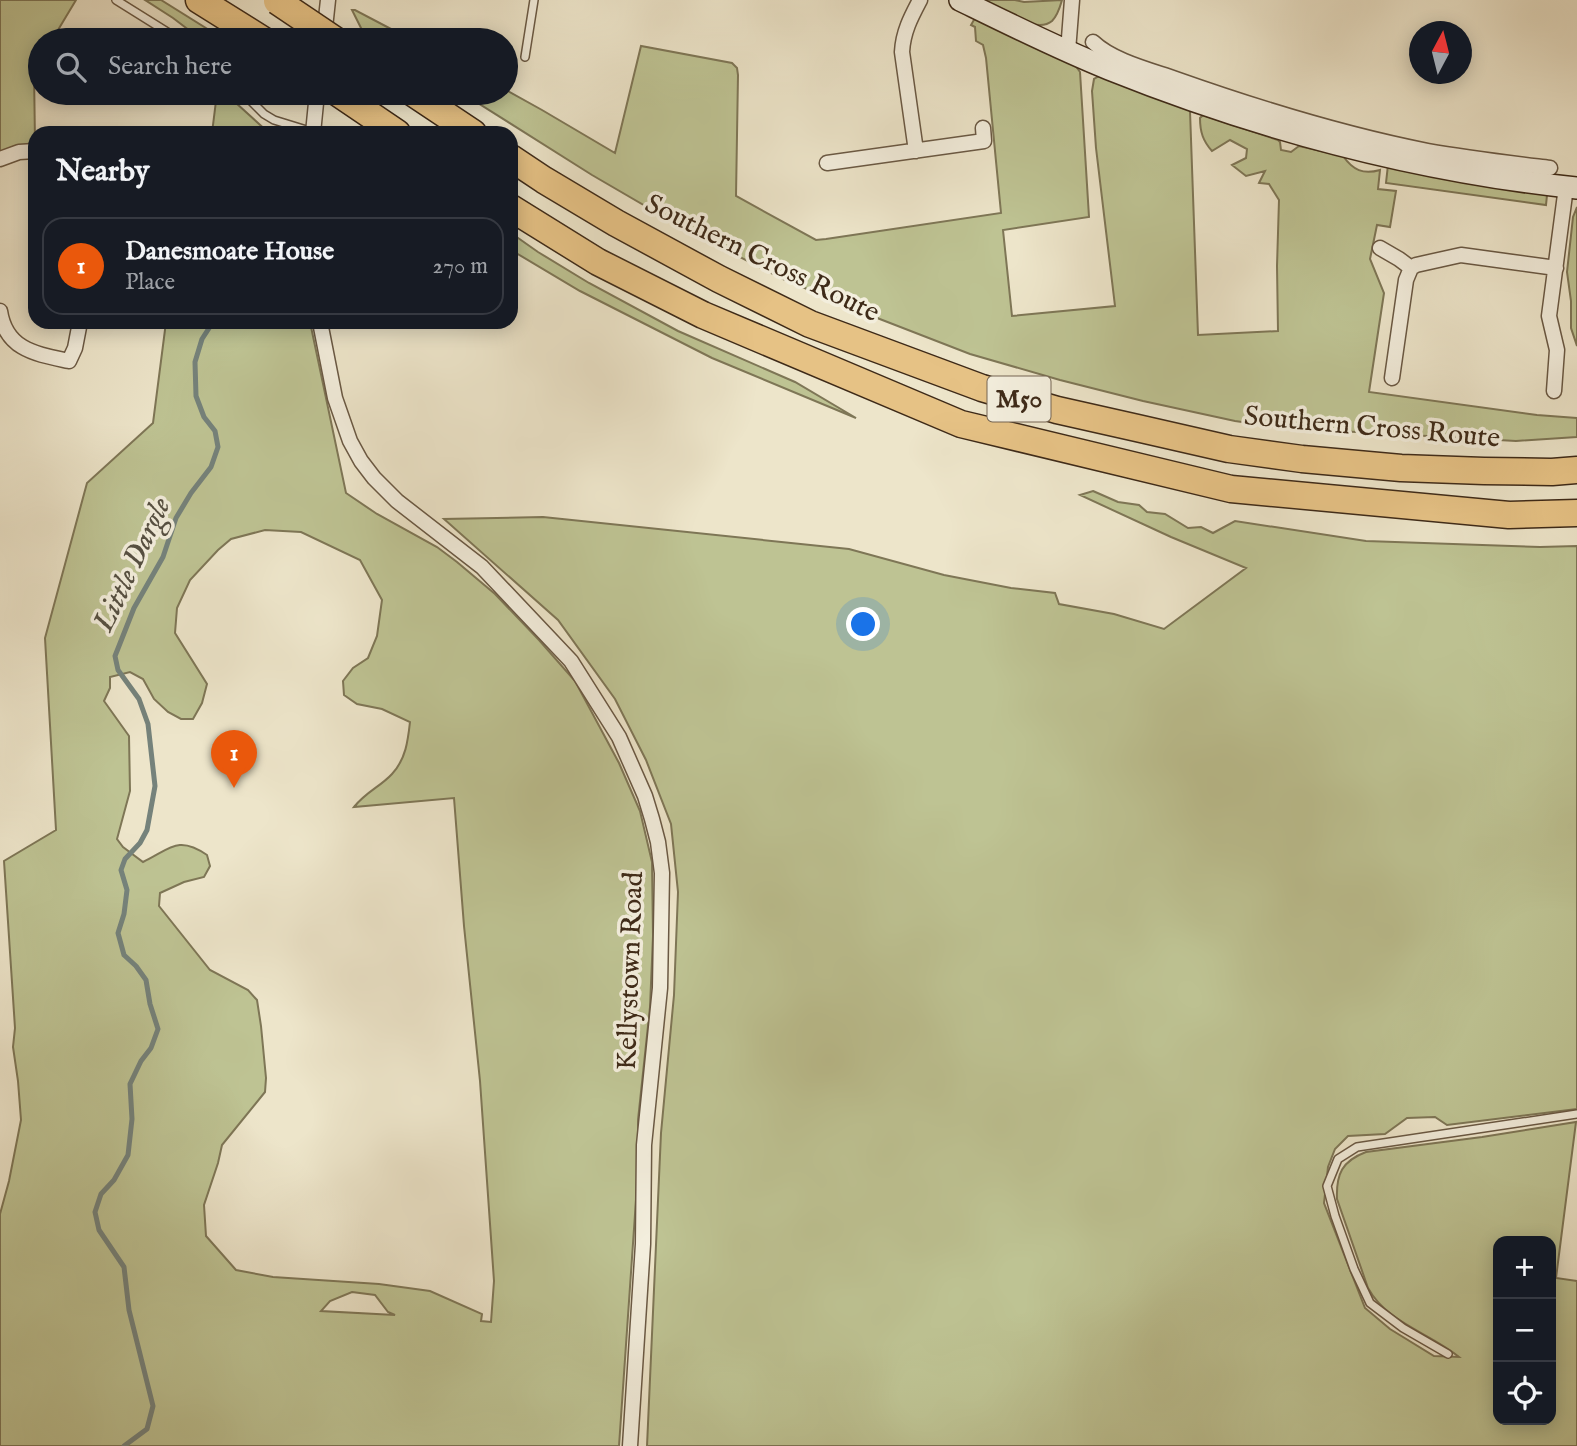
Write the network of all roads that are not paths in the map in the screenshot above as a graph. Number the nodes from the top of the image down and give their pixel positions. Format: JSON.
{"nodes":[{"id":1,"x":116,"y":0,"type":"edge"},
{"id":2,"x":199,"y":0,"type":"edge"},
{"id":3,"x":276,"y":0,"type":"edge"},
{"id":4,"x":328,"y":0,"type":"edge"},
{"id":5,"x":534,"y":0,"type":"edge"},
{"id":6,"x":920,"y":0,"type":"edge"},
{"id":7,"x":960,"y":0,"type":"edge"},
{"id":8,"x":1072,"y":0,"type":"edge"},
{"id":9,"x":161,"y":28,"type":"edge"},
{"id":10,"x":244,"y":28,"type":"edge"},
{"id":11,"x":317,"y":28,"type":"edge"},
{"id":12,"x":325,"y":28,"type":"edge"},
{"id":13,"x":1093,"y":42,"type":"dead end"},
{"id":14,"x":1068,"y":51,"type":"junction"},
{"id":15,"x":525,"y":57,"type":"dead end"},
{"id":16,"x":1135,"y":72,"type":"junction"},
{"id":17,"x":255,"y":105,"type":"edge"},
{"id":18,"x":316,"y":105,"type":"edge"},
{"id":19,"x":356,"y":105,"type":"edge"},
{"id":20,"x":431,"y":105,"type":"edge"},
{"id":21,"x":290,"y":126,"type":"edge"},
{"id":22,"x":314,"y":126,"type":"edge"},
{"id":23,"x":387,"y":126,"type":"edge"},
{"id":24,"x":462,"y":126,"type":"edge"},
{"id":25,"x":983,"y":128,"type":"dead end"},
{"id":26,"x":28,"y":151,"type":"edge"},
{"id":27,"x":916,"y":151,"type":"junction"},
{"id":28,"x":0,"y":159,"type":"edge"},
{"id":29,"x":518,"y":162,"type":"edge"},
{"id":30,"x":827,"y":163,"type":"dead end"},
{"id":31,"x":1469,"y":165,"type":"junction"},
{"id":32,"x":1550,"y":168,"type":"dead end"},
{"id":33,"x":1572,"y":188,"type":"edge"},
{"id":34,"x":518,"y":212,"type":"edge"},
{"id":35,"x":1380,"y":248,"type":"dead end"},
{"id":36,"x":1411,"y":268,"type":"junction"},
{"id":37,"x":1556,"y":268,"type":"junction"},
{"id":38,"x":0,"y":311,"type":"edge"},
{"id":39,"x":79,"y":329,"type":"edge"},
{"id":40,"x":321,"y":329,"type":"edge"},
{"id":41,"x":1392,"y":378,"type":"dead end"},
{"id":42,"x":1554,"y":391,"type":"dead end"},
{"id":43,"x":1577,"y":470,"type":"edge"},
{"id":44,"x":1577,"y":513,"type":"edge"},
{"id":45,"x":1577,"y":1114,"type":"edge"},
{"id":46,"x":1448,"y":1354,"type":"dead end"},
{"id":47,"x":630,"y":1446,"type":"edge"}],
"edges":[{"from":1,"to":9,"type":"lane"},
{"from":2,"to":10,"type":"highway"},
{"from":3,"to":11,"type":"highway","bridge":true},
{"from":4,"to":12,"type":"street"},
{"from":5,"to":15,"type":"lane"},
{"from":6,"to":27,"type":"street"},
{"from":7,"to":14,"type":"street"},
{"from":8,"to":14,"type":"street"},
{"from":13,"to":16,"type":"street"},
{"from":14,"to":16,"type":"street"},
{"from":16,"to":31,"type":"street"},
{"from":17,"to":21,"type":"lane"},
{"from":18,"to":22,"type":"street"},
{"from":19,"to":23,"type":"highway"},
{"from":20,"to":24,"type":"highway"},
{"from":25,"to":27,"type":"street"},
{"from":26,"to":28,"type":"street"},
{"from":27,"to":30,"type":"street"},
{"from":29,"to":43,"type":"highway","name":"Southern Cross Route","number":"M50"},
{"from":31,"to":32,"type":"street"},
{"from":31,"to":33,"type":"street"},
{"from":33,"to":37,"type":"street"},
{"from":34,"to":44,"type":"highway","number":"M50"},
{"from":35,"to":36,"type":"street"},
{"from":36,"to":37,"type":"street"},
{"from":36,"to":41,"type":"street"},
{"from":37,"to":42,"type":"street"},
{"from":38,"to":39,"type":"street"},
{"from":40,"to":47,"type":"street","name":"Kellystown Road"},
{"from":45,"to":46,"type":"lane"}]}
